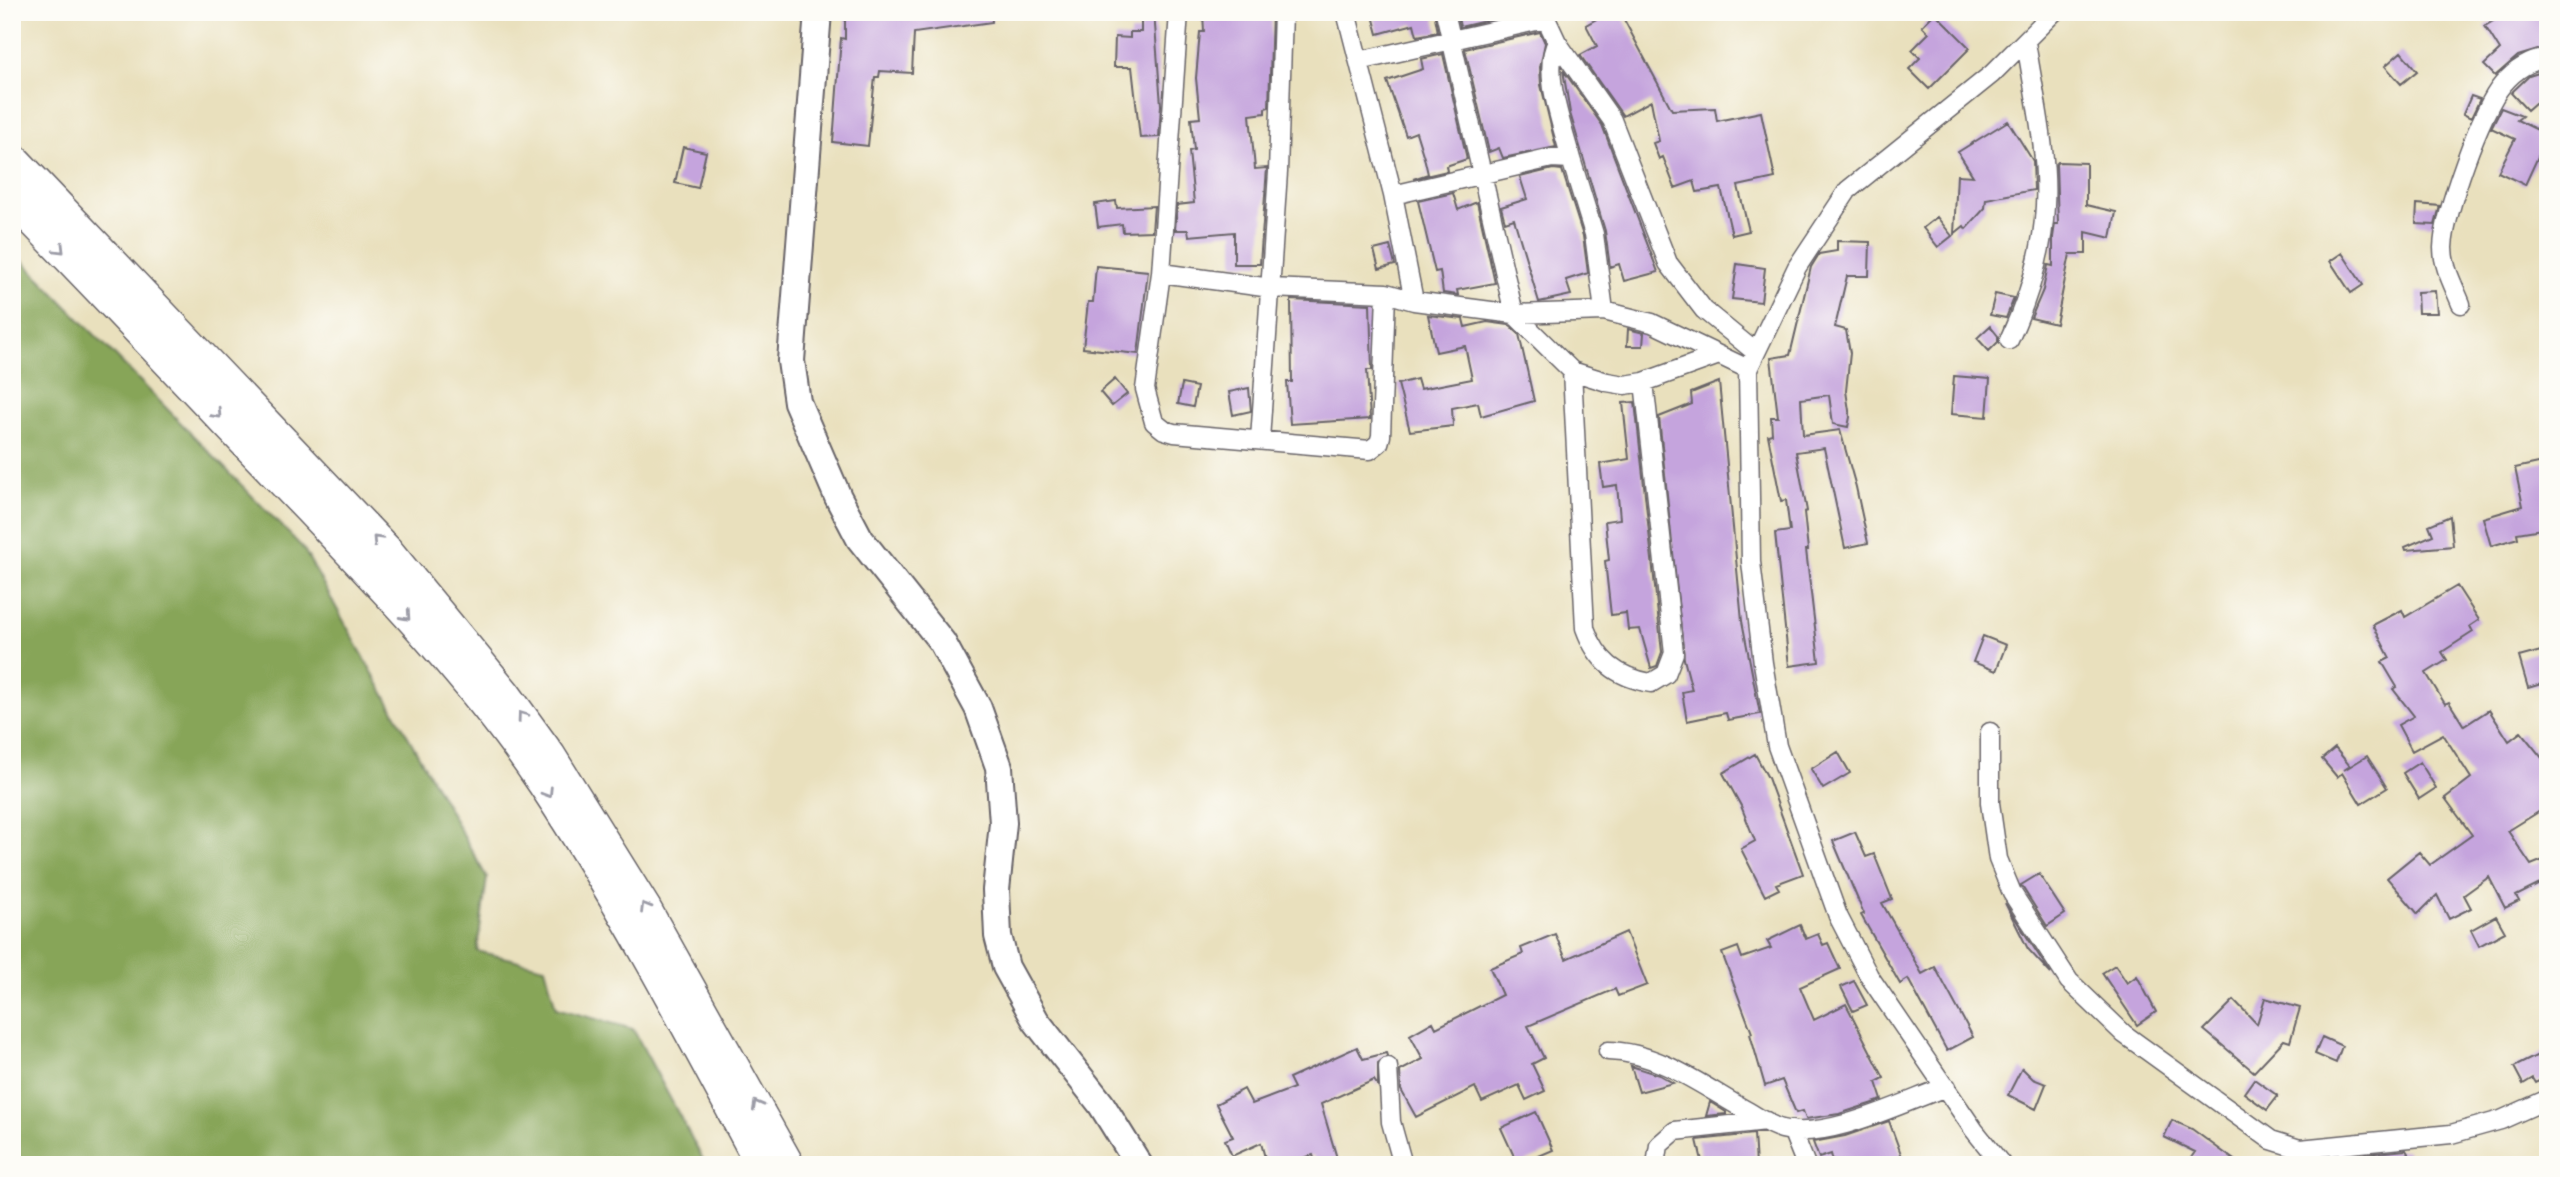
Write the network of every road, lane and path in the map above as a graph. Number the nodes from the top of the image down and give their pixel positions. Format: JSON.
{"nodes":[{"id":1,"x":818,"y":12,"type":"edge"},
{"id":2,"x":1180,"y":12,"type":"edge"},
{"id":3,"x":1283,"y":12,"type":"edge"},
{"id":4,"x":1346,"y":12,"type":"edge"},
{"id":5,"x":1445,"y":12,"type":"edge"},
{"id":6,"x":2054,"y":12,"type":"edge"},
{"id":7,"x":1544,"y":15,"type":"edge"},
{"id":8,"x":1452,"y":40,"type":"junction"},
{"id":9,"x":1557,"y":42,"type":"junction"},
{"id":10,"x":2026,"y":42,"type":"junction"},
{"id":11,"x":2548,"y":58,"type":"edge"},
{"id":12,"x":1359,"y":61,"type":"junction"},
{"id":13,"x":12,"y":158,"type":"edge"},
{"id":14,"x":1571,"y":159,"type":"junction"},
{"id":15,"x":1485,"y":174,"type":"junction"},
{"id":16,"x":1393,"y":195,"type":"junction"},
{"id":17,"x":12,"y":200,"type":"edge"},
{"id":18,"x":1161,"y":273,"type":"junction"},
{"id":19,"x":1271,"y":288,"type":"junction"},
{"id":20,"x":1386,"y":293,"type":"junction"},
{"id":21,"x":1414,"y":302,"type":"junction"},
{"id":22,"x":2461,"y":304,"type":"dead end"},
{"id":23,"x":1604,"y":311,"type":"junction"},
{"id":24,"x":1514,"y":314,"type":"junction"},
{"id":25,"x":2009,"y":340,"type":"dead end"},
{"id":26,"x":1754,"y":351,"type":"junction"},
{"id":27,"x":1716,"y":356,"type":"junction"},
{"id":28,"x":1748,"y":369,"type":"junction"},
{"id":29,"x":1573,"y":371,"type":"junction"},
{"id":30,"x":1644,"y":383,"type":"junction"},
{"id":31,"x":1261,"y":440,"type":"junction"},
{"id":32,"x":1990,"y":732,"type":"dead end"},
{"id":33,"x":1608,"y":1051,"type":"dead end"},
{"id":34,"x":1388,"y":1067,"type":"dead end"},
{"id":35,"x":1946,"y":1087,"type":"junction"},
{"id":36,"x":2548,"y":1099,"type":"edge"},
{"id":37,"x":1766,"y":1121,"type":"junction"},
{"id":38,"x":1792,"y":1130,"type":"junction"},
{"id":39,"x":761,"y":1165,"type":"edge"},
{"id":40,"x":789,"y":1165,"type":"edge"},
{"id":41,"x":1139,"y":1165,"type":"edge"},
{"id":42,"x":1403,"y":1165,"type":"edge"},
{"id":43,"x":1656,"y":1165,"type":"edge"},
{"id":44,"x":1805,"y":1165,"type":"edge"},
{"id":45,"x":2002,"y":1165,"type":"edge"}],
"edges":[{"from":1,"to":41,"type":"main road"},
{"from":2,"to":18,"type":"street"},
{"from":3,"to":19,"type":"street"},
{"from":4,"to":12,"type":"street"},
{"from":5,"to":8,"type":"street"},
{"from":6,"to":10,"type":"street"},
{"from":7,"to":8,"type":"street"},
{"from":7,"to":9,"type":"street"},
{"from":8,"to":12,"type":"street"},
{"from":8,"to":15,"type":"street"},
{"from":9,"to":14,"type":"street"},
{"from":9,"to":26,"type":"street"},
{"from":10,"to":25,"type":"street"},
{"from":10,"to":26,"type":"street"},
{"from":11,"to":22,"type":"street"},
{"from":12,"to":16,"type":"street"},
{"from":40,"to":13,"type":"highway","one_way":true},
{"from":14,"to":15,"type":"street"},
{"from":14,"to":23,"type":"street"},
{"from":15,"to":16,"type":"street"},
{"from":15,"to":24,"type":"street"},
{"from":16,"to":21,"type":"street"},
{"from":17,"to":39,"type":"highway","one_way":true},
{"from":18,"to":19,"type":"street"},
{"from":18,"to":31,"type":"street"},
{"from":19,"to":20,"type":"street"},
{"from":19,"to":31,"type":"street"},
{"from":20,"to":21,"type":"street"},
{"from":20,"to":31,"type":"street"},
{"from":21,"to":24,"type":"street"},
{"from":23,"to":24,"type":"street"},
{"from":23,"to":27,"type":"street"},
{"from":24,"to":29,"type":"street"},
{"from":26,"to":28,"type":"street"},
{"from":27,"to":28,"type":"street"},
{"from":27,"to":30,"type":"street"},
{"from":28,"to":35,"type":"street"},
{"from":29,"to":30,"type":"street"},
{"from":29,"to":30,"type":"street"},
{"from":32,"to":36,"type":"street"},
{"from":33,"to":37,"type":"street"},
{"from":34,"to":42,"type":"street"},
{"from":35,"to":38,"type":"street"},
{"from":35,"to":45,"type":"street"},
{"from":37,"to":38,"type":"street"},
{"from":37,"to":43,"type":"street"},
{"from":38,"to":44,"type":"street"}]}
